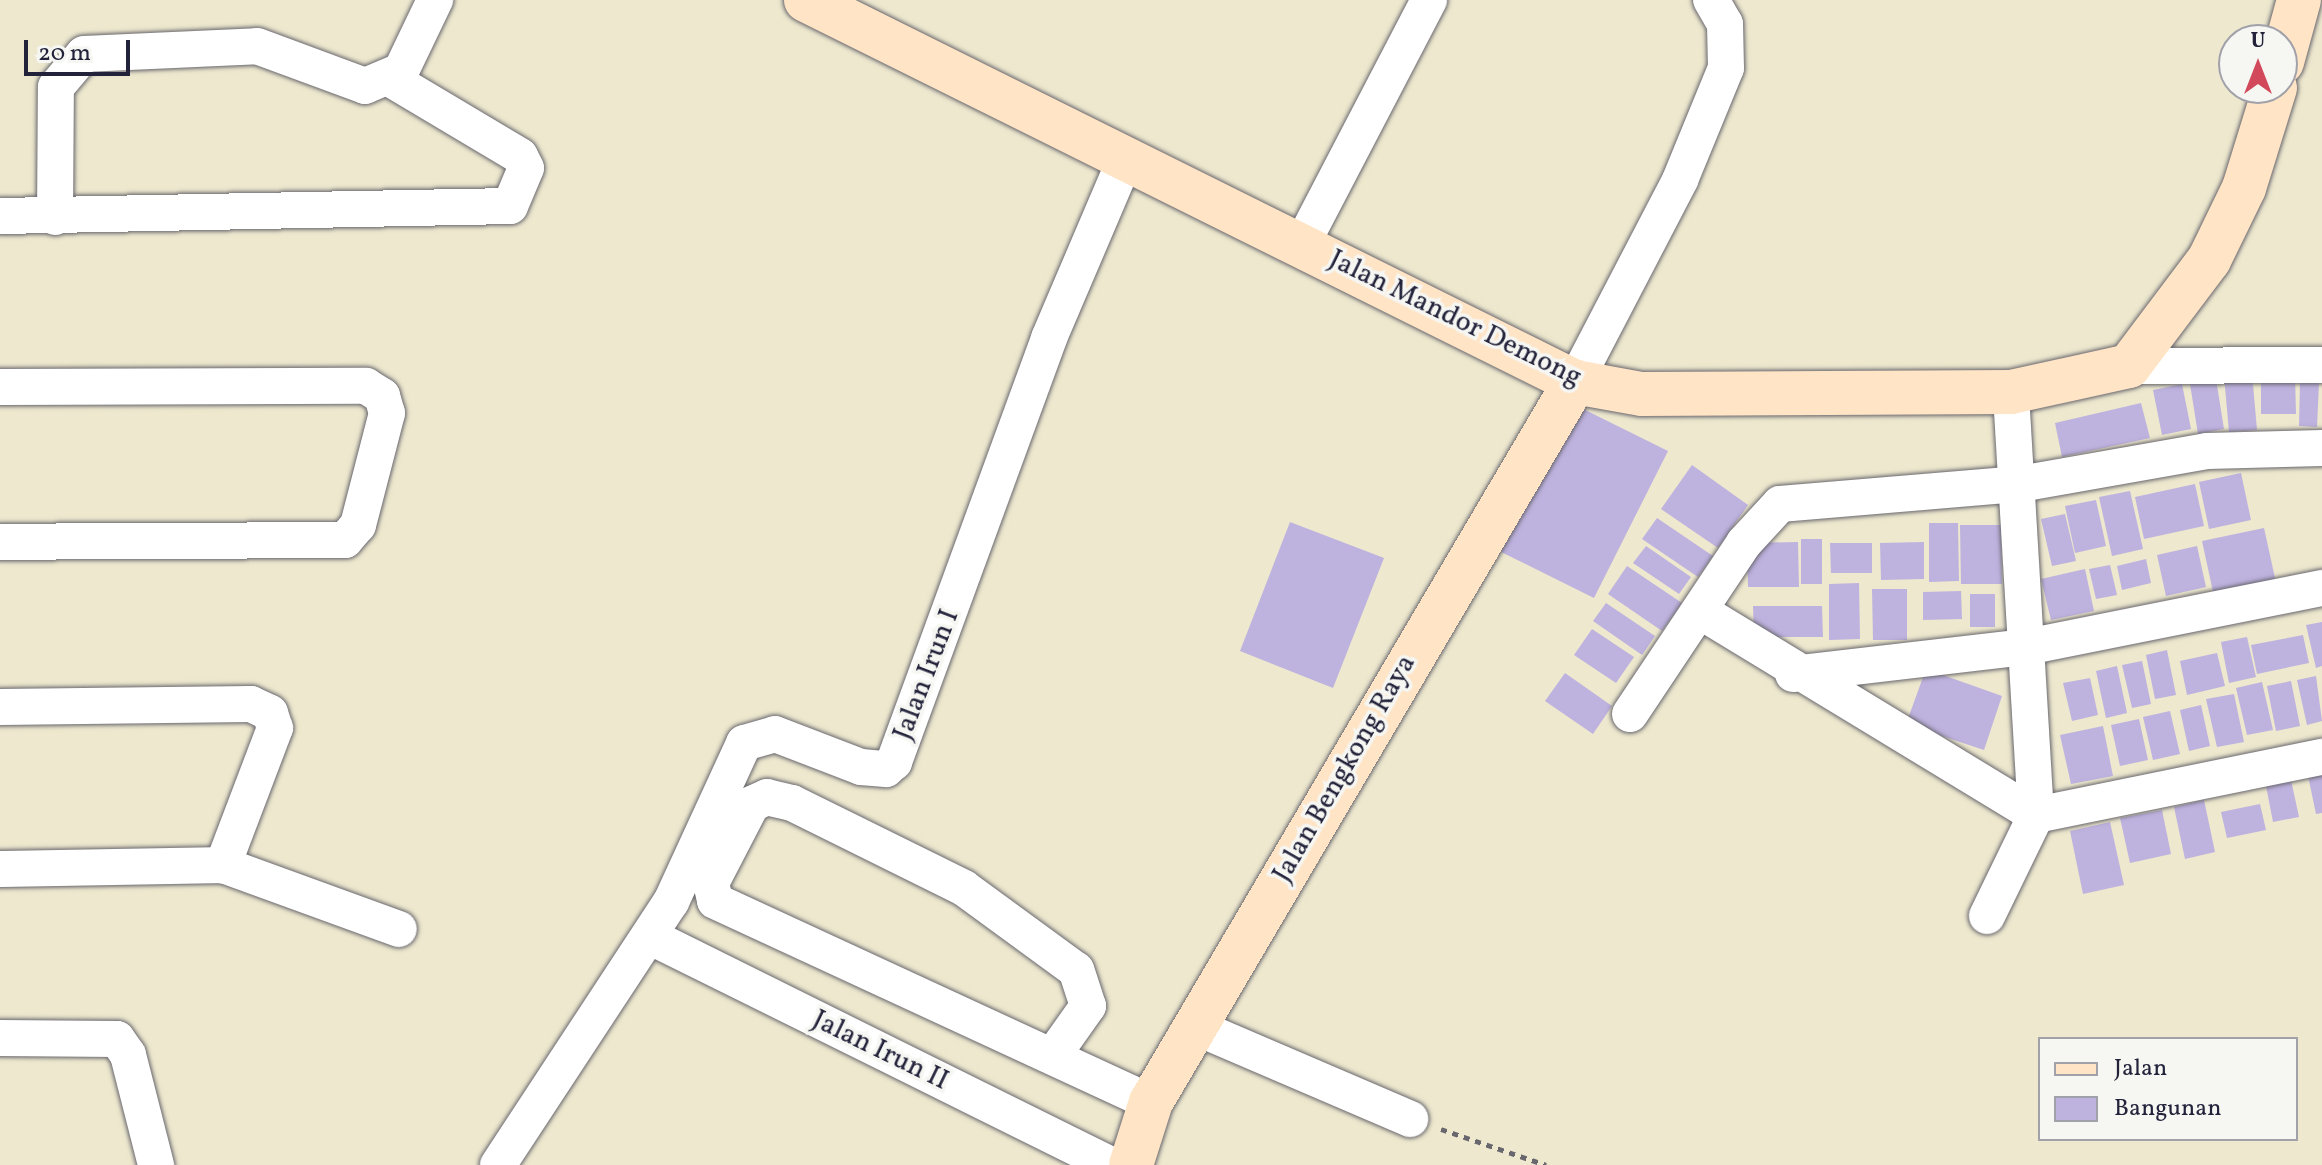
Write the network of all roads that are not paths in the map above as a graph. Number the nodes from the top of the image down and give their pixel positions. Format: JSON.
{"nodes":[{"id":1,"x":435,"y":0,"type":"edge"},
{"id":2,"x":806,"y":0,"type":"edge"},
{"id":3,"x":1429,"y":0,"type":"edge"},
{"id":4,"x":1711,"y":0,"type":"edge"},
{"id":5,"x":2299,"y":0,"type":"edge"},
{"id":6,"x":2292,"y":24,"type":"edge"},
{"id":7,"x":391,"y":79,"type":"junction"},
{"id":8,"x":2270,"y":104,"type":"edge"},
{"id":9,"x":1125,"y":160,"type":"junction"},
{"id":10,"x":0,"y":216,"type":"edge"},
{"id":11,"x":55,"y":217,"type":"junction"},
{"id":12,"x":1302,"y":244,"type":"junction"},
{"id":13,"x":2322,"y":365,"type":"edge"},
{"id":14,"x":2129,"y":366,"type":"junction"},
{"id":15,"x":1575,"y":382,"type":"junction"},
{"id":16,"x":0,"y":387,"type":"edge"},
{"id":17,"x":2011,"y":392,"type":"junction"},
{"id":18,"x":2322,"y":448,"type":"edge"},
{"id":19,"x":2020,"y":484,"type":"junction"},
{"id":20,"x":0,"y":542,"type":"edge"},
{"id":21,"x":2322,"y":588,"type":"edge"},
{"id":22,"x":1700,"y":611,"type":"junction"},
{"id":23,"x":2026,"y":647,"type":"junction"},
{"id":24,"x":1793,"y":674,"type":"junction"},
{"id":25,"x":0,"y":707,"type":"edge"},
{"id":26,"x":1630,"y":714,"type":"dead end"},
{"id":27,"x":2322,"y":757,"type":"edge"},
{"id":28,"x":2036,"y":815,"type":"junction"},
{"id":29,"x":223,"y":865,"type":"junction"},
{"id":30,"x":0,"y":869,"type":"edge"},
{"id":31,"x":1987,"y":916,"type":"dead end"},
{"id":32,"x":399,"y":929,"type":"dead end"},
{"id":33,"x":649,"y":936,"type":"junction"},
{"id":34,"x":1198,"y":1028,"type":"junction"},
{"id":35,"x":0,"y":1038,"type":"edge"},
{"id":36,"x":1054,"y":1054,"type":"junction"},
{"id":37,"x":1151,"y":1102,"type":"junction"},
{"id":38,"x":1410,"y":1119,"type":"road end"},
{"id":39,"x":156,"y":1165,"type":"edge"},
{"id":40,"x":498,"y":1165,"type":"edge"},
{"id":41,"x":1111,"y":1165,"type":"edge"},
{"id":42,"x":1131,"y":1165,"type":"edge"}],
"edges":[{"from":1,"to":7,"type":"street"},
{"from":2,"to":9,"type":"main road","name":"Jalan Mandor Demong"},
{"from":3,"to":12,"type":"street"},
{"from":4,"to":15,"type":"street"},
{"from":5,"to":6,"type":"main road"},
{"from":7,"to":11,"type":"street"},
{"from":7,"to":11,"type":"street"},
{"from":8,"to":14,"type":"main road"},
{"from":9,"to":12,"type":"main road","name":"Jalan Mandor Demong"},
{"from":9,"to":33,"type":"street","name":"Jalan Irun I"},
{"from":10,"to":11,"type":"street"},
{"from":12,"to":15,"type":"main road","name":"Jalan Mandor Demong"},
{"from":13,"to":14,"type":"street"},
{"from":14,"to":17,"type":"main road","name":"Jalan Mandor Demong"},
{"from":15,"to":17,"type":"main road","name":"Jalan Mandor Demong"},
{"from":15,"to":34,"type":"main road","name":"Jalan Bengkong Raya"},
{"from":16,"to":20,"type":"street"},
{"from":17,"to":19,"type":"street"},
{"from":18,"to":19,"type":"street"},
{"from":19,"to":22,"type":"street"},
{"from":19,"to":23,"type":"street"},
{"from":21,"to":23,"type":"street"},
{"from":22,"to":24,"type":"street"},
{"from":22,"to":26,"type":"street"},
{"from":23,"to":24,"type":"street"},
{"from":23,"to":28,"type":"street"},
{"from":24,"to":28,"type":"street"},
{"from":25,"to":29,"type":"street"},
{"from":27,"to":28,"type":"street"},
{"from":28,"to":31,"type":"street"},
{"from":29,"to":30,"type":"street"},
{"from":29,"to":32,"type":"street"},
{"from":33,"to":40,"type":"street","name":"Jalan Irun I"},
{"from":33,"to":41,"type":"street","name":"Jalan Irun II"},
{"from":34,"to":37,"type":"main road","name":"Jalan Bengkong Raya"},
{"from":34,"to":38,"type":"street"},
{"from":35,"to":39,"type":"street"},
{"from":36,"to":36,"type":"street"},
{"from":36,"to":37,"type":"street"},
{"from":37,"to":42,"type":"main road","name":"Jalan Bengkong Raya"}]}
